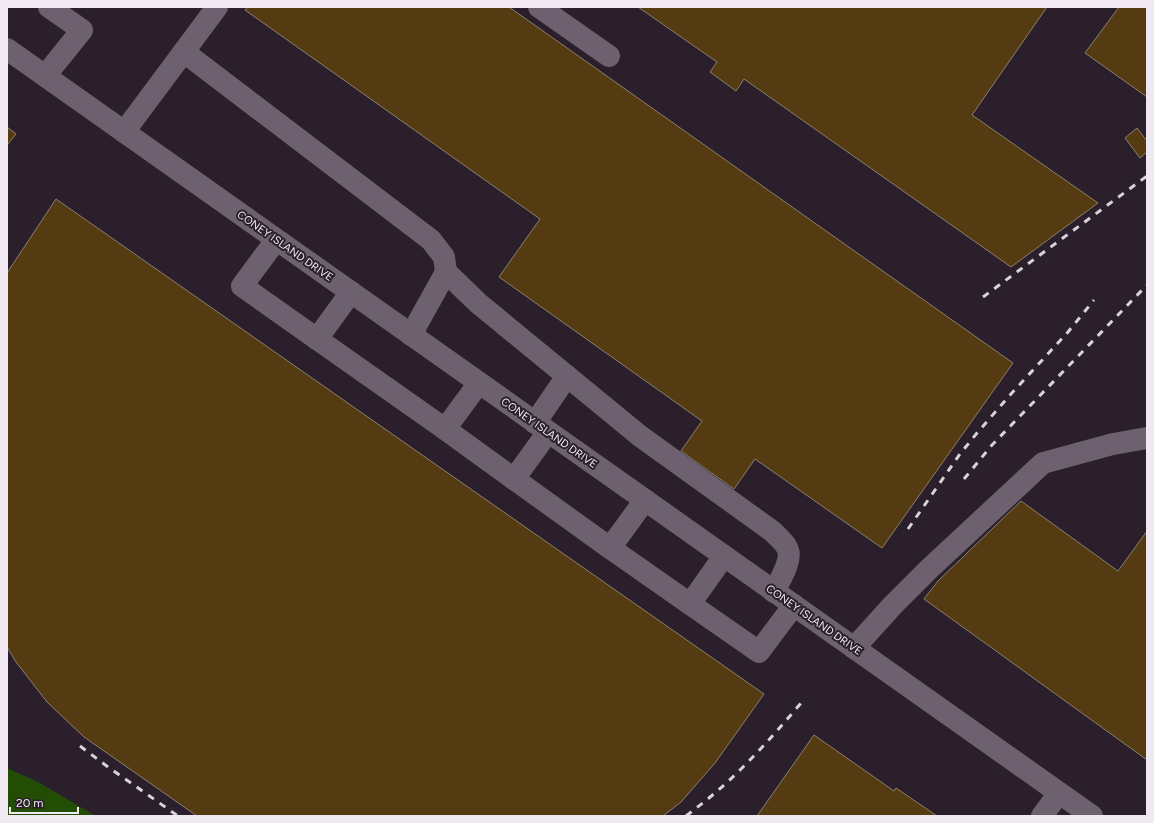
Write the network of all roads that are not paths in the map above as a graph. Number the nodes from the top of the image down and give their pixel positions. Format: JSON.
{"nodes":[{"id":1,"x":50,"y":7,"type":"edge"},
{"id":2,"x":217,"y":7,"type":"edge"},
{"id":3,"x":539,"y":7,"type":"edge"},
{"id":4,"x":7,"y":49,"type":"edge"},
{"id":5,"x":184,"y":52,"type":"junction"},
{"id":6,"x":609,"y":56,"type":"dead end"},
{"id":7,"x":45,"y":76,"type":"junction"},
{"id":8,"x":124,"y":132,"type":"junction"},
{"id":9,"x":276,"y":240,"type":"junction"},
{"id":10,"x":446,"y":272,"type":"junction"},
{"id":11,"x":351,"y":292,"type":"junction"},
{"id":12,"x":411,"y":335,"type":"junction"},
{"id":13,"x":317,"y":339,"type":"junction"},
{"id":14,"x":568,"y":376,"type":"junction"},
{"id":15,"x":479,"y":383,"type":"junction"},
{"id":16,"x":542,"y":427,"type":"junction"},
{"id":17,"x":445,"y":429,"type":"junction"},
{"id":18,"x":1147,"y":438,"type":"edge"},
{"id":19,"x":514,"y":479,"type":"junction"},
{"id":20,"x":645,"y":500,"type":"junction"},
{"id":21,"x":610,"y":548,"type":"junction"},
{"id":22,"x":724,"y":556,"type":"junction"},
{"id":23,"x":774,"y":592,"type":"junction"},
{"id":24,"x":690,"y":604,"type":"junction"},
{"id":25,"x":794,"y":606,"type":"junction"},
{"id":26,"x":854,"y":648,"type":"junction"},
{"id":27,"x":1059,"y":793,"type":"junction"},
{"id":28,"x":1042,"y":816,"type":"edge"},
{"id":29,"x":1092,"y":816,"type":"edge"}],
"edges":[{"from":1,"to":7,"type":"street"},
{"from":2,"to":5,"type":"street"},
{"from":3,"to":6,"type":"street"},
{"from":4,"to":7,"type":"street","name":"CONEY ISLAND DRIVE"},
{"from":5,"to":8,"type":"street"},
{"from":5,"to":10,"type":"street"},
{"from":7,"to":8,"type":"street","name":"CONEY ISLAND DRIVE"},
{"from":8,"to":9,"type":"street","name":"CONEY ISLAND DRIVE"},
{"from":9,"to":11,"type":"street","name":"CONEY ISLAND DRIVE"},
{"from":9,"to":13,"type":"street"},
{"from":10,"to":12,"type":"street"},
{"from":10,"to":14,"type":"street"},
{"from":11,"to":12,"type":"street","name":"CONEY ISLAND DRIVE"},
{"from":11,"to":13,"type":"street"},
{"from":12,"to":15,"type":"street","name":"CONEY ISLAND DRIVE"},
{"from":13,"to":17,"type":"street"},
{"from":14,"to":16,"type":"street"},
{"from":14,"to":23,"type":"street"},
{"from":15,"to":16,"type":"street","name":"CONEY ISLAND DRIVE"},
{"from":15,"to":17,"type":"street"},
{"from":16,"to":19,"type":"street"},
{"from":16,"to":20,"type":"street","name":"CONEY ISLAND DRIVE"},
{"from":17,"to":19,"type":"street"},
{"from":18,"to":26,"type":"street"},
{"from":19,"to":21,"type":"street"},
{"from":20,"to":21,"type":"street"},
{"from":20,"to":22,"type":"street","name":"CONEY ISLAND DRIVE"},
{"from":21,"to":24,"type":"street"},
{"from":22,"to":23,"type":"street","name":"CONEY ISLAND DRIVE"},
{"from":22,"to":24,"type":"street"},
{"from":23,"to":25,"type":"street","name":"CONEY ISLAND DRIVE"},
{"from":24,"to":25,"type":"street"},
{"from":25,"to":26,"type":"street","name":"CONEY ISLAND DRIVE"},
{"from":26,"to":27,"type":"street","name":"CONEY ISLAND DRIVE"},
{"from":27,"to":28,"type":"street"},
{"from":27,"to":29,"type":"street","name":"CONEY ISLAND DRIVE"}]}
